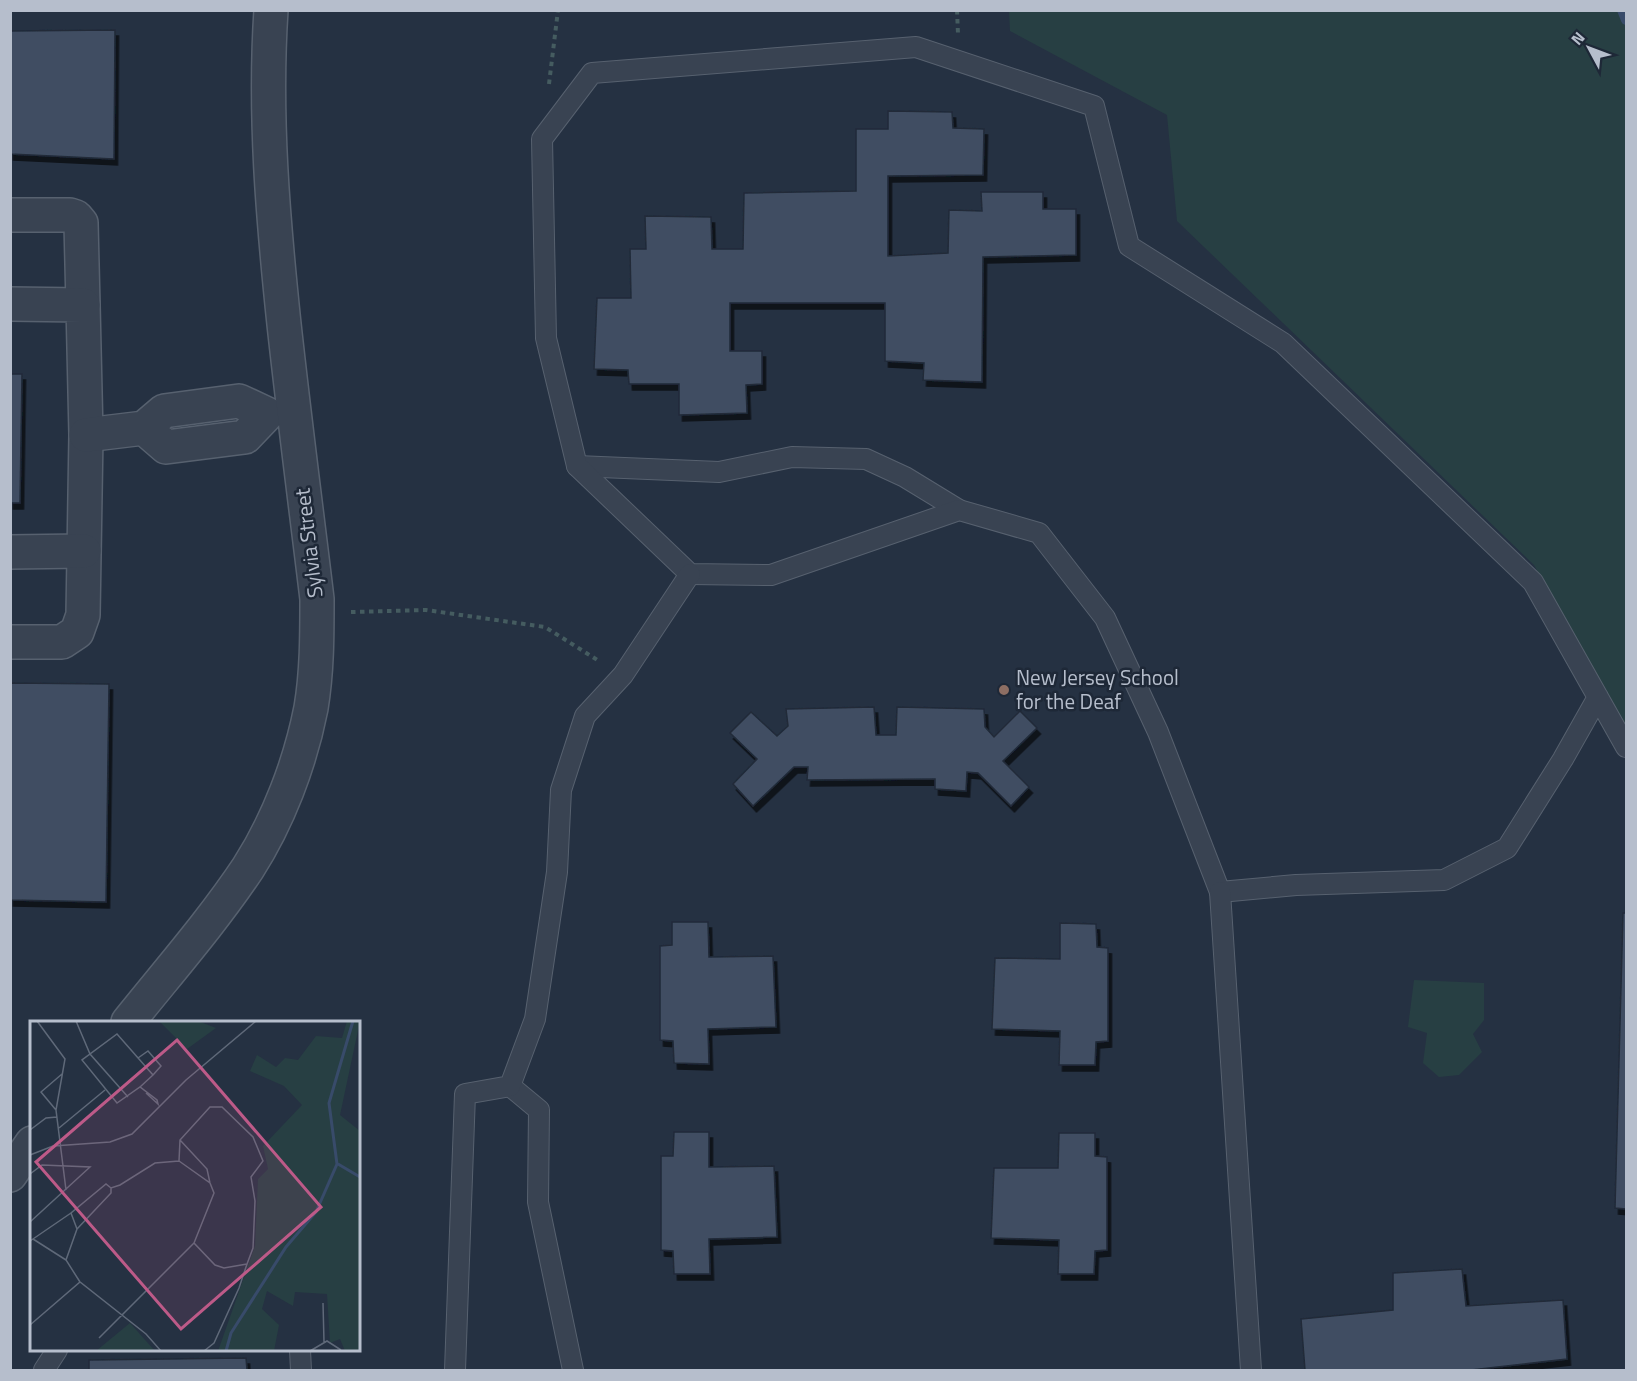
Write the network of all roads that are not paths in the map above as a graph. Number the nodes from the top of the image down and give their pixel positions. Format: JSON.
{"nodes":[{"id":1,"x":271,"y":10,"type":"edge"},
{"id":2,"x":10,"y":215,"type":"edge"},
{"id":3,"x":10,"y":304,"type":"edge"},
{"id":4,"x":83,"y":304,"type":"junction"},
{"id":5,"x":281,"y":412,"type":"junction"},
{"id":6,"x":86,"y":435,"type":"junction"},
{"id":7,"x":577,"y":466,"type":"junction"},
{"id":8,"x":959,"y":510,"type":"junction"},
{"id":9,"x":84,"y":551,"type":"junction"},
{"id":10,"x":10,"y":552,"type":"edge"},
{"id":11,"x":690,"y":574,"type":"junction"},
{"id":12,"x":10,"y":642,"type":"edge"},
{"id":13,"x":1598,"y":697,"type":"junction"},
{"id":14,"x":1626,"y":747,"type":"edge"},
{"id":15,"x":1220,"y":892,"type":"junction"},
{"id":16,"x":130,"y":1021,"type":"edge"},
{"id":17,"x":510,"y":1086,"type":"junction"},
{"id":18,"x":56,"y":1351,"type":"edge"},
{"id":19,"x":300,"y":1351,"type":"edge"},
{"id":20,"x":44,"y":1371,"type":"edge"},
{"id":21,"x":301,"y":1371,"type":"edge"},
{"id":22,"x":454,"y":1371,"type":"edge"},
{"id":23,"x":573,"y":1371,"type":"edge"},
{"id":24,"x":1251,"y":1371,"type":"edge"}],
"edges":[{"from":1,"to":5,"type":"street","name":"Sylvia Street"},
{"from":2,"to":4,"type":"street"},
{"from":3,"to":4,"type":"street"},
{"from":4,"to":6,"type":"street"},
{"from":5,"to":6,"type":"street"},
{"from":5,"to":16,"type":"street","name":"Sylvia Street"},
{"from":6,"to":9,"type":"street"},
{"from":7,"to":8,"type":"lane"},
{"from":7,"to":11,"type":"lane"},
{"from":7,"to":13,"type":"lane"},
{"from":8,"to":11,"type":"lane"},
{"from":8,"to":15,"type":"lane"},
{"from":9,"to":10,"type":"street"},
{"from":9,"to":12,"type":"street"},
{"from":11,"to":17,"type":"lane"},
{"from":13,"to":14,"type":"lane"},
{"from":13,"to":15,"type":"lane"},
{"from":15,"to":24,"type":"lane"},
{"from":17,"to":22,"type":"lane"},
{"from":17,"to":23,"type":"lane"},
{"from":18,"to":20,"type":"lane"},
{"from":19,"to":21,"type":"lane"}]}
